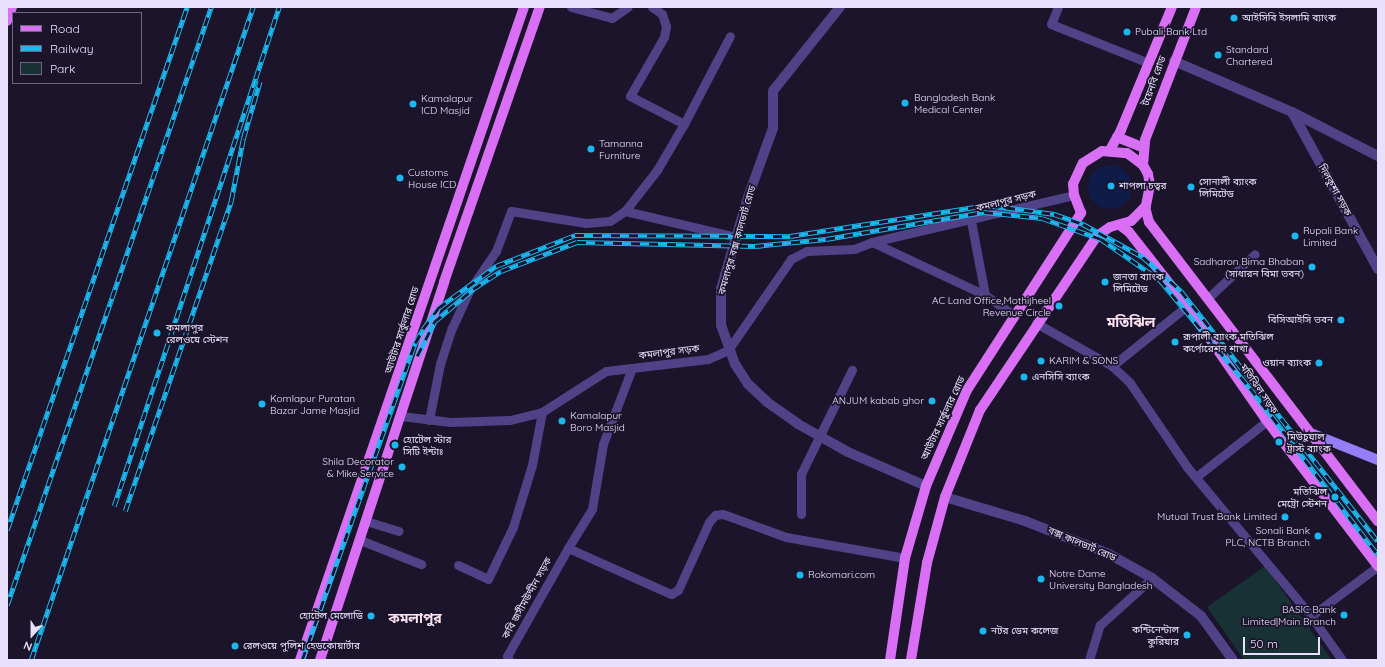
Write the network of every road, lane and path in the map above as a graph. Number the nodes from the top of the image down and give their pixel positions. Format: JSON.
{"nodes":[{"id":1,"x":12,"y":7,"type":"edge"},
{"id":2,"x":524,"y":7,"type":"edge"},
{"id":3,"x":540,"y":7,"type":"edge"},
{"id":4,"x":571,"y":7,"type":"edge"},
{"id":5,"x":628,"y":7,"type":"edge"},
{"id":6,"x":652,"y":7,"type":"edge"},
{"id":7,"x":840,"y":7,"type":"edge"},
{"id":8,"x":1058,"y":7,"type":"edge"},
{"id":9,"x":1172,"y":7,"type":"edge"},
{"id":10,"x":1196,"y":7,"type":"edge"},
{"id":11,"x":7,"y":21,"type":"edge"},
{"id":12,"x":730,"y":36,"type":"dead end"},
{"id":13,"x":1174,"y":61,"type":"junction"},
{"id":14,"x":1149,"y":62,"type":"junction"},
{"id":15,"x":1292,"y":112,"type":"junction"},
{"id":16,"x":684,"y":124,"type":"junction"},
{"id":17,"x":1117,"y":137,"type":"junction"},
{"id":18,"x":1144,"y":148,"type":"junction"},
{"id":19,"x":1110,"y":150,"type":"junction"},
{"id":20,"x":1378,"y":156,"type":"edge"},
{"id":21,"x":1143,"y":165,"type":"junction"},
{"id":22,"x":1074,"y":195,"type":"junction"},
{"id":23,"x":1145,"y":207,"type":"junction"},
{"id":24,"x":625,"y":211,"type":"junction"},
{"id":25,"x":971,"y":221,"type":"junction"},
{"id":26,"x":1121,"y":226,"type":"junction"},
{"id":27,"x":737,"y":237,"type":"junction"},
{"id":28,"x":872,"y":242,"type":"junction"},
{"id":29,"x":1255,"y":254,"type":"dead end"},
{"id":30,"x":1378,"y":268,"type":"edge"},
{"id":31,"x":985,"y":295,"type":"junction"},
{"id":32,"x":1208,"y":298,"type":"junction"},
{"id":33,"x":1187,"y":306,"type":"junction"},
{"id":34,"x":1014,"y":315,"type":"junction"},
{"id":35,"x":1036,"y":323,"type":"junction"},
{"id":36,"x":728,"y":350,"type":"junction"},
{"id":37,"x":1112,"y":366,"type":"junction"},
{"id":38,"x":632,"y":368,"type":"junction"},
{"id":39,"x":852,"y":370,"type":"dead end"},
{"id":40,"x":542,"y":412,"type":"junction"},
{"id":41,"x":401,"y":416,"type":"junction"},
{"id":42,"x":429,"y":420,"type":"junction"},
{"id":43,"x":1267,"y":421,"type":"junction"},
{"id":44,"x":1313,"y":434,"type":"junction"},
{"id":45,"x":820,"y":436,"type":"junction"},
{"id":46,"x":1378,"y":460,"type":"edge"},
{"id":47,"x":1196,"y":477,"type":"junction"},
{"id":48,"x":926,"y":486,"type":"junction"},
{"id":49,"x":945,"y":497,"type":"junction"},
{"id":50,"x":801,"y":514,"type":"dead end"},
{"id":51,"x":1378,"y":520,"type":"edge"},
{"id":52,"x":366,"y":521,"type":"junction"},
{"id":53,"x":398,"y":531,"type":"dead end"},
{"id":54,"x":360,"y":540,"type":"junction"},
{"id":55,"x":568,"y":548,"type":"junction"},
{"id":56,"x":905,"y":558,"type":"junction"},
{"id":57,"x":421,"y":564,"type":"dead end"},
{"id":58,"x":458,"y":565,"type":"dead end"},
{"id":59,"x":1378,"y":566,"type":"edge"},
{"id":60,"x":1152,"y":578,"type":"junction"},
{"id":61,"x":1310,"y":616,"type":"junction"},
{"id":62,"x":300,"y":660,"type":"edge"},
{"id":63,"x":320,"y":660,"type":"edge"},
{"id":64,"x":510,"y":660,"type":"edge"},
{"id":65,"x":890,"y":660,"type":"edge"},
{"id":66,"x":911,"y":660,"type":"edge"},
{"id":67,"x":1089,"y":660,"type":"edge"},
{"id":68,"x":1233,"y":660,"type":"edge"},
{"id":69,"x":1342,"y":660,"type":"edge"}],
"edges":[{"from":1,"to":11,"type":"main road"},
{"from":2,"to":62,"type":"main road","name":"আউটার সার্কুলার রোড"},
{"from":3,"to":41,"type":"main road"},
{"from":4,"to":5,"type":"street"},
{"from":6,"to":16,"type":"street"},
{"from":7,"to":27,"type":"street","name":"কমলাপুর বক্স কালভার্ট রোড"},
{"from":8,"to":14,"type":"street"},
{"from":9,"to":14,"type":"main road","name":"টয়েনবি রোড"},
{"from":10,"to":13,"type":"main road","name":"টয়েনবি রোড"},
{"from":12,"to":16,"type":"street"},
{"from":13,"to":15,"type":"street"},
{"from":13,"to":18,"type":"main road","name":"টয়েনবি রোড"},
{"from":14,"to":17,"type":"main road","name":"টয়েনবি রোড"},
{"from":15,"to":20,"type":"street"},
{"from":15,"to":30,"type":"street","name":"দিলকুশা সড়ক"},
{"from":16,"to":24,"type":"street"},
{"from":17,"to":18,"type":"main road"},
{"from":17,"to":19,"type":"main road","name":"টয়েনবি রোড"},
{"from":18,"to":21,"type":"main road","name":"টয়েনবি রোড"},
{"from":19,"to":21,"type":"main road"},
{"from":19,"to":22,"type":"main road"},
{"from":21,"to":23,"type":"main road"},
{"from":22,"to":25,"type":"street","name":"কমলাপুর সড়ক"},
{"from":22,"to":34,"type":"main road","name":"আউটার সার্কুলার রোড"},
{"from":23,"to":26,"type":"main road"},
{"from":23,"to":32,"type":"main road","name":"মতিঝিল সড়ক"},
{"from":24,"to":27,"type":"street"},
{"from":24,"to":42,"type":"street"},
{"from":25,"to":28,"type":"street","name":"কমলাপুর সড়ক"},
{"from":25,"to":31,"type":"street","name":"কমলাপুর সড়ক"},
{"from":26,"to":33,"type":"main road","name":"মতিঝিল সড়ক"},
{"from":26,"to":35,"type":"main road"},
{"from":27,"to":36,"type":"street","name":"কমলাপুর বক্স কালভার্ট রোড"},
{"from":28,"to":31,"type":"street"},
{"from":28,"to":36,"type":"street","name":"কমলাপুর সড়ক"},
{"from":29,"to":32,"type":"street"},
{"from":31,"to":34,"type":"street"},
{"from":32,"to":44,"type":"main road","name":"মতিঝিল সড়ক"},
{"from":33,"to":37,"type":"street"},
{"from":33,"to":43,"type":"main road","name":"মতিঝিল সড়ক"},
{"from":34,"to":48,"type":"main road","name":"আউটার সার্কুলার রোড"},
{"from":35,"to":37,"type":"street"},
{"from":35,"to":49,"type":"main road"},
{"from":36,"to":38,"type":"street","name":"কমলাপুর সড়ক"},
{"from":36,"to":45,"type":"street","name":"কমলাপুর বক্স কালভার্ট রোড"},
{"from":37,"to":47,"type":"street"},
{"from":38,"to":40,"type":"street","name":"কমলাপুর সড়ক"},
{"from":38,"to":55,"type":"street"},
{"from":39,"to":45,"type":"street"},
{"from":40,"to":42,"type":"street","name":"কমলাপুর সড়ক"},
{"from":40,"to":58,"type":"street"},
{"from":41,"to":42,"type":"street","name":"কমলাপুর সড়ক"},
{"from":41,"to":52,"type":"main road"},
{"from":43,"to":47,"type":"street"},
{"from":43,"to":59,"type":"main road","name":"মতিঝিল সড়ক"},
{"from":44,"to":46,"type":"main road"},
{"from":44,"to":51,"type":"main road","name":"মতিঝিল সড়ক"},
{"from":45,"to":48,"type":"street","name":"কমলাপুর বক্স কালভার্ট রোড"},
{"from":45,"to":50,"type":"street"},
{"from":47,"to":61,"type":"street"},
{"from":48,"to":56,"type":"main road","name":"আউটার সার্কুলার রোড"},
{"from":49,"to":60,"type":"street","name":"বক্স কালভার্ট রোড"},
{"from":49,"to":66,"type":"main road"},
{"from":52,"to":53,"type":"street"},
{"from":52,"to":54,"type":"main road"},
{"from":54,"to":57,"type":"street"},
{"from":54,"to":63,"type":"main road"},
{"from":55,"to":56,"type":"street"},
{"from":55,"to":64,"type":"street","name":"কবি জসীমউদ্দীন সড়ক"},
{"from":56,"to":65,"type":"main road","name":"আউটার সার্কুলার রোড"},
{"from":59,"to":61,"type":"street"},
{"from":60,"to":67,"type":"street"},
{"from":60,"to":68,"type":"street","name":"বক্স কালভার্ট রোড"},
{"from":61,"to":69,"type":"street"}]}
